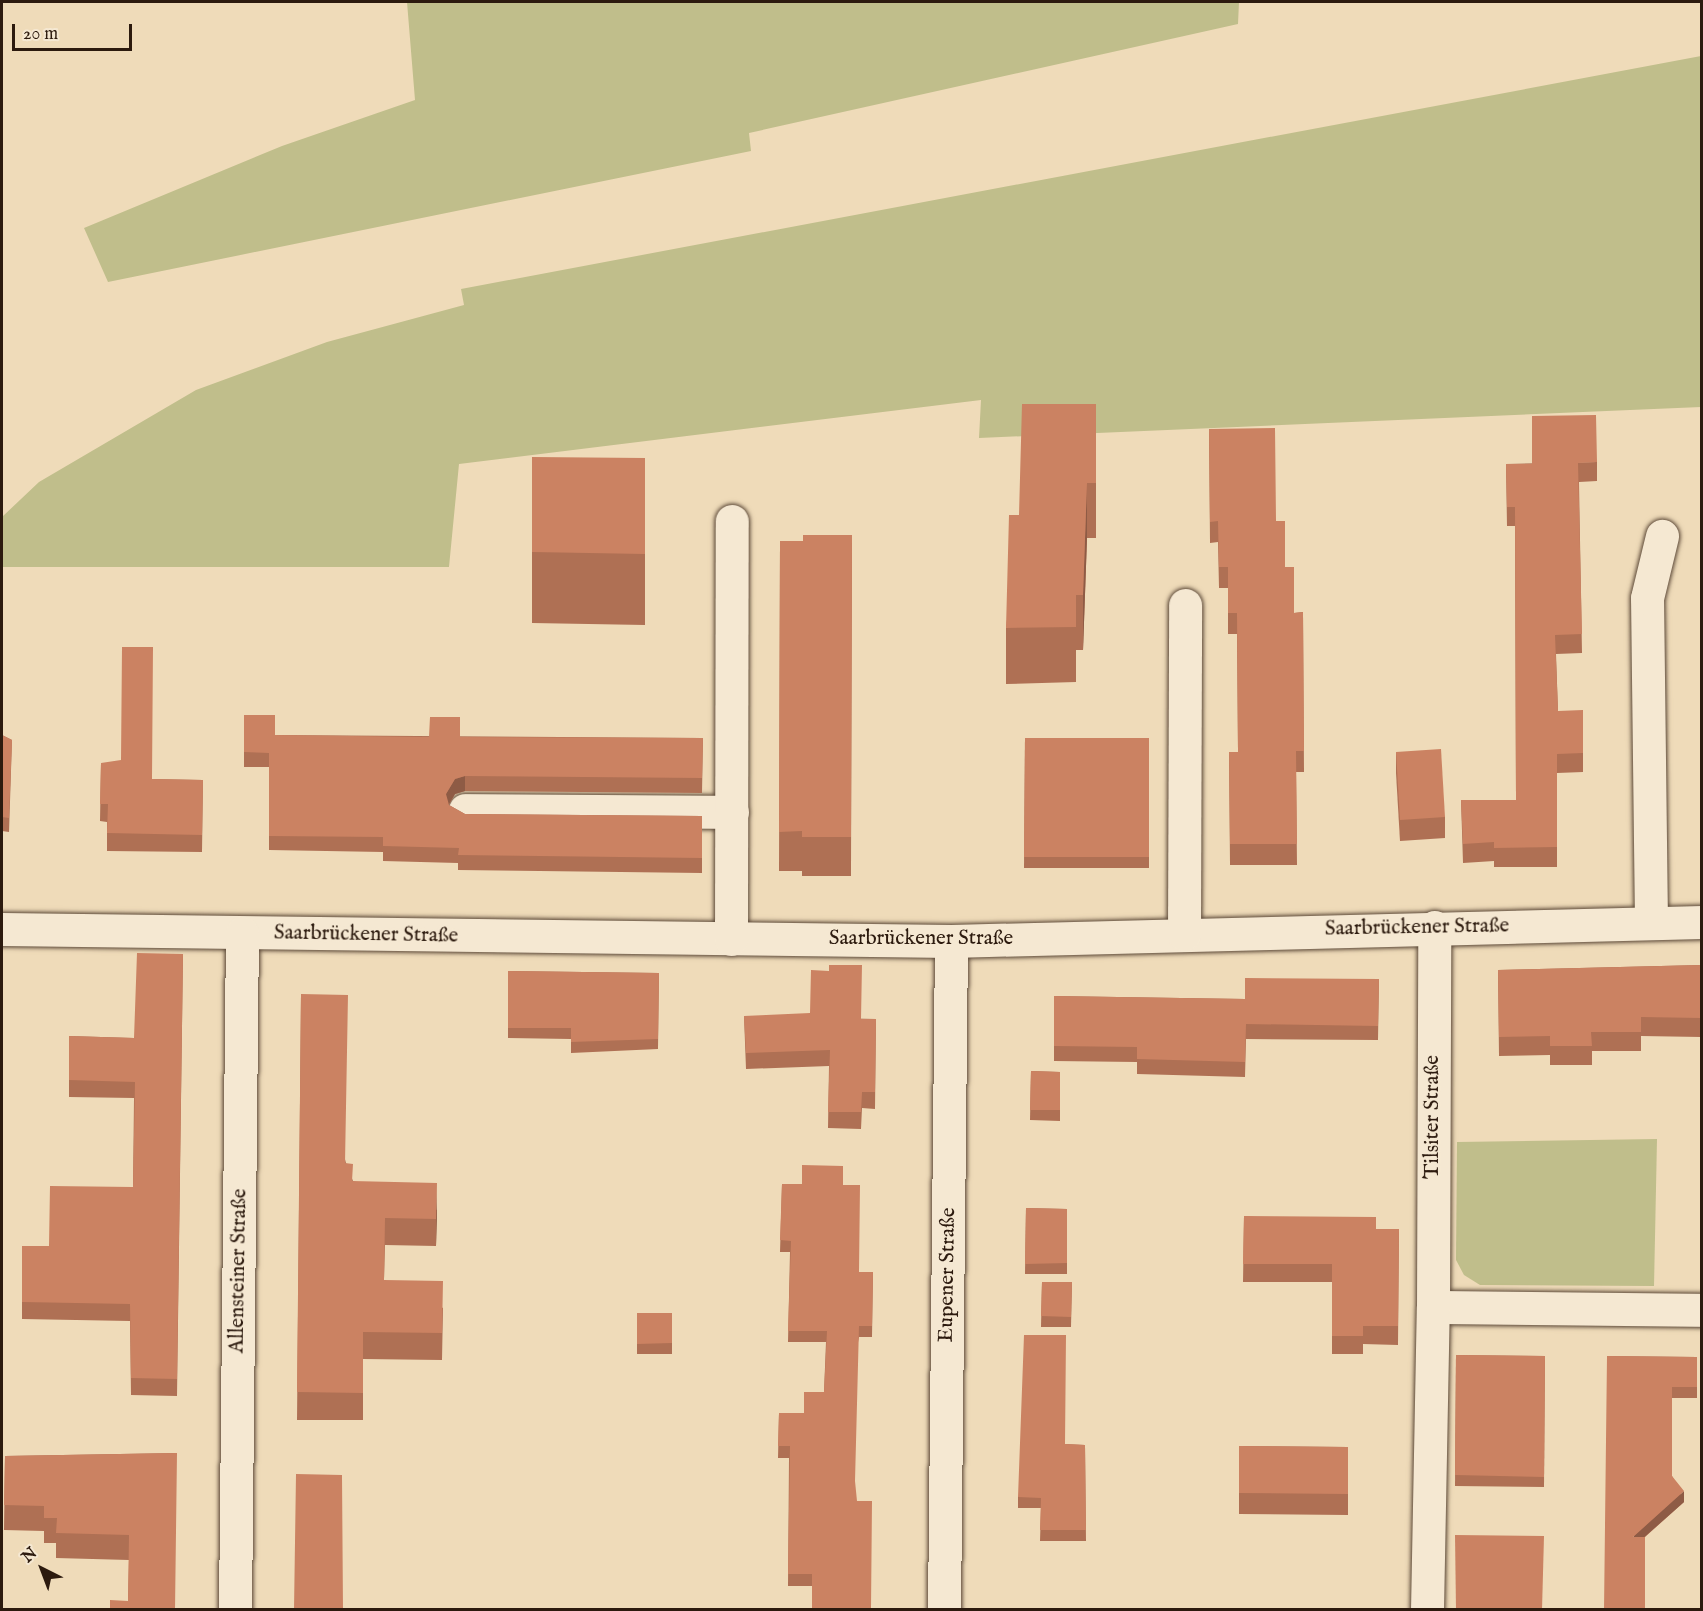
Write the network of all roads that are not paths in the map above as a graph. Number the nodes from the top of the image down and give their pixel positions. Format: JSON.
{"nodes":[{"id":1,"x":732,"y":521,"type":"dead end"},
{"id":2,"x":1662,"y":536,"type":"dead end"},
{"id":3,"x":1185,"y":605,"type":"dead end"},
{"id":4,"x":465,"y":810,"type":"dead end"},
{"id":5,"x":732,"y":812,"type":"junction"},
{"id":6,"x":1701,"y":922,"type":"edge"},
{"id":7,"x":1651,"y":923,"type":"junction"},
{"id":8,"x":1434,"y":927,"type":"junction"},
{"id":9,"x":2,"y":929,"type":"edge"},
{"id":10,"x":242,"y":933,"type":"junction"},
{"id":11,"x":1184,"y":934,"type":"junction"},
{"id":12,"x":731,"y":939,"type":"junction"},
{"id":13,"x":951,"y":940,"type":"junction"},
{"id":14,"x":1433,"y":1306,"type":"junction"},
{"id":15,"x":1701,"y":1310,"type":"edge"},
{"id":16,"x":236,"y":1610,"type":"edge"},
{"id":17,"x":944,"y":1610,"type":"edge"},
{"id":18,"x":1427,"y":1610,"type":"edge"}],
"edges":[{"from":1,"to":5,"type":"street"},
{"from":2,"to":7,"type":"street"},
{"from":3,"to":11,"type":"street"},
{"from":4,"to":5,"type":"street"},
{"from":5,"to":12,"type":"street"},
{"from":6,"to":7,"type":"street","name":"Saarbrückener Straße"},
{"from":7,"to":8,"type":"street","name":"Saarbrückener Straße"},
{"from":8,"to":11,"type":"street","name":"Saarbrückener Straße"},
{"from":8,"to":14,"type":"street","name":"Tilsiter Straße"},
{"from":9,"to":10,"type":"street","name":"Saarbrückener Straße"},
{"from":10,"to":12,"type":"street","name":"Saarbrückener Straße"},
{"from":10,"to":16,"type":"street","name":"Allensteiner Straße"},
{"from":11,"to":13,"type":"street","name":"Saarbrückener Straße"},
{"from":12,"to":13,"type":"street","name":"Saarbrückener Straße"},
{"from":13,"to":17,"type":"street","name":"Eupener Straße"},
{"from":14,"to":15,"type":"street"},
{"from":14,"to":18,"type":"street","name":"Tilsiter Straße"}]}
